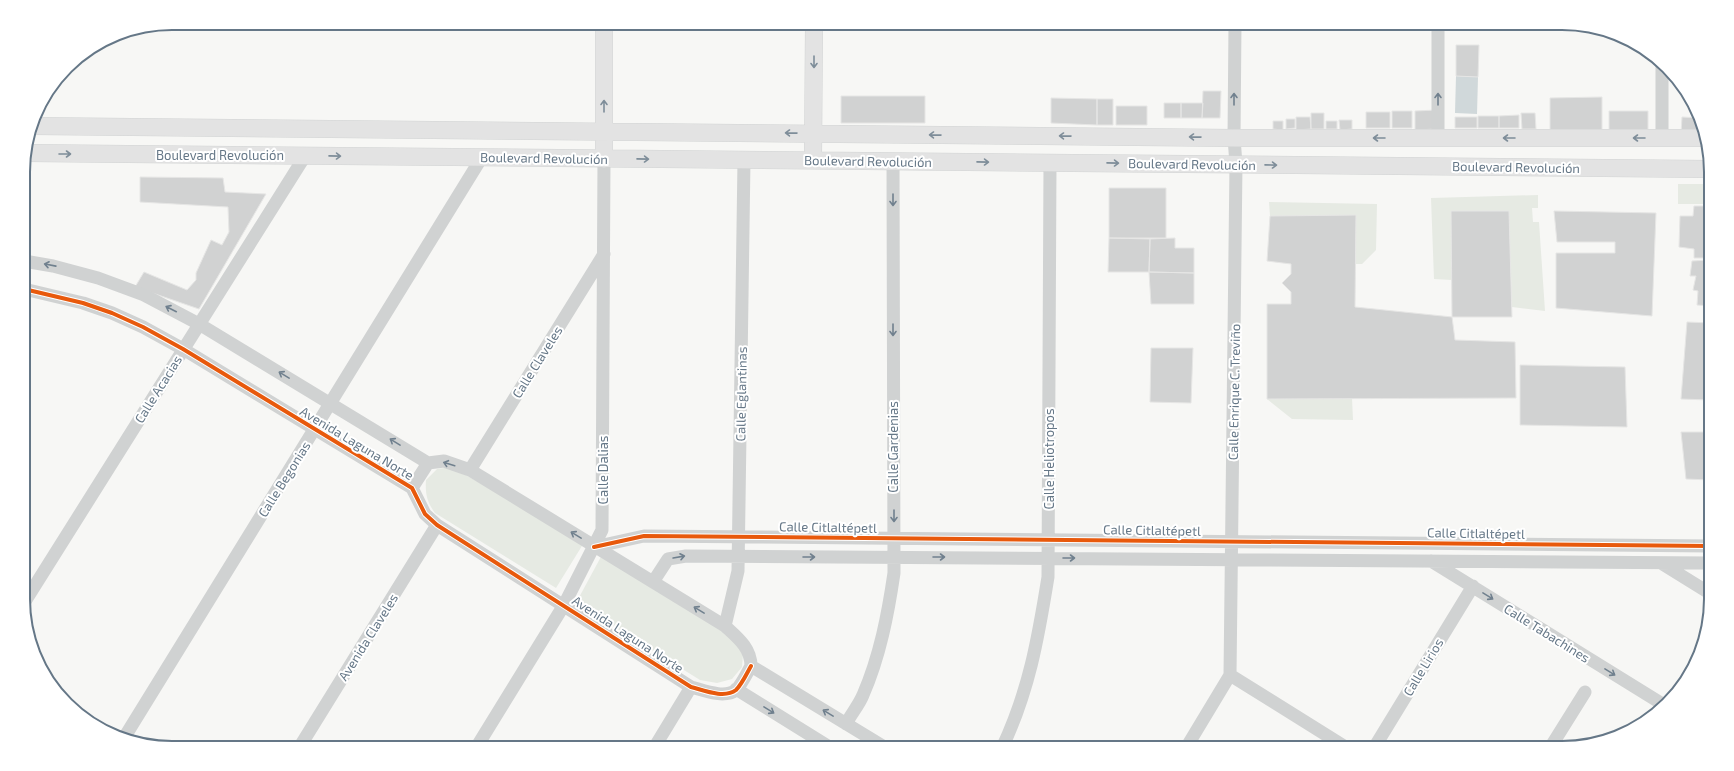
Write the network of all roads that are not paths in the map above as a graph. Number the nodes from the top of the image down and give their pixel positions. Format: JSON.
{"nodes":[{"id":1,"x":604,"y":30,"type":"edge"},
{"id":2,"x":814,"y":30,"type":"edge"},
{"id":3,"x":1235,"y":30,"type":"edge"},
{"id":4,"x":1438,"y":30,"type":"edge"},
{"id":5,"x":1662,"y":72,"type":"edge"},
{"id":6,"x":38,"y":126,"type":"edge"},
{"id":7,"x":604,"y":131,"type":"junction"},
{"id":8,"x":813,"y":133,"type":"junction"},
{"id":9,"x":1234,"y":138,"type":"junction"},
{"id":10,"x":1438,"y":138,"type":"junction"},
{"id":11,"x":1662,"y":138,"type":"junction"},
{"id":12,"x":1700,"y":138,"type":"edge"},
{"id":13,"x":31,"y":154,"type":"edge"},
{"id":14,"x":305,"y":156,"type":"junction"},
{"id":15,"x":482,"y":157,"type":"junction"},
{"id":16,"x":604,"y":158,"type":"junction"},
{"id":17,"x":813,"y":159,"type":"junction"},
{"id":18,"x":744,"y":160,"type":"junction"},
{"id":19,"x":893,"y":161,"type":"junction"},
{"id":20,"x":1050,"y":163,"type":"junction"},
{"id":21,"x":1236,"y":164,"type":"junction"},
{"id":22,"x":1704,"y":169,"type":"edge"},
{"id":23,"x":604,"y":254,"type":"junction"},
{"id":24,"x":30,"y":262,"type":"edge"},
{"id":25,"x":30,"y":290,"type":"edge"},
{"id":26,"x":199,"y":324,"type":"junction"},
{"id":27,"x":183,"y":349,"type":"junction"},
{"id":28,"x":331,"y":403,"type":"junction"},
{"id":29,"x":315,"y":429,"type":"junction"},
{"id":30,"x":428,"y":463,"type":"junction"},
{"id":31,"x":470,"y":470,"type":"junction"},
{"id":32,"x":412,"y":488,"type":"junction"},
{"id":33,"x":437,"y":526,"type":"junction"},
{"id":34,"x":739,"y":536,"type":"junction"},
{"id":35,"x":894,"y":538,"type":"junction"},
{"id":36,"x":1049,"y":539,"type":"junction"},
{"id":37,"x":1232,"y":541,"type":"junction"},
{"id":38,"x":1631,"y":545,"type":"junction"},
{"id":39,"x":594,"y":546,"type":"junction"},
{"id":40,"x":1704,"y":546,"type":"edge"},
{"id":41,"x":739,"y":556,"type":"junction"},
{"id":42,"x":894,"y":557,"type":"junction"},
{"id":43,"x":1048,"y":558,"type":"junction"},
{"id":44,"x":1232,"y":560,"type":"junction"},
{"id":45,"x":1431,"y":561,"type":"junction"},
{"id":46,"x":1660,"y":563,"type":"junction"},
{"id":47,"x":1704,"y":563,"type":"edge"},
{"id":48,"x":652,"y":582,"type":"junction"},
{"id":49,"x":1473,"y":586,"type":"junction"},
{"id":50,"x":1704,"y":590,"type":"edge"},
{"id":51,"x":30,"y":593,"type":"edge"},
{"id":52,"x":564,"y":605,"type":"junction"},
{"id":53,"x":725,"y":626,"type":"junction"},
{"id":54,"x":751,"y":666,"type":"junction"},
{"id":55,"x":1230,"y":675,"type":"junction"},
{"id":56,"x":691,"y":687,"type":"junction"},
{"id":57,"x":736,"y":689,"type":"junction"},
{"id":58,"x":1585,"y":692,"type":"dead end"},
{"id":59,"x":1659,"y":702,"type":"edge"},
{"id":60,"x":846,"y":724,"type":"junction"},
{"id":61,"x":127,"y":733,"type":"edge"},
{"id":62,"x":303,"y":741,"type":"edge"},
{"id":63,"x":480,"y":741,"type":"edge"},
{"id":64,"x":658,"y":741,"type":"edge"},
{"id":65,"x":820,"y":741,"type":"edge"},
{"id":66,"x":874,"y":741,"type":"edge"},
{"id":67,"x":1005,"y":741,"type":"edge"},
{"id":68,"x":1190,"y":741,"type":"edge"},
{"id":69,"x":1336,"y":741,"type":"edge"},
{"id":70,"x":1378,"y":741,"type":"edge"},
{"id":71,"x":1554,"y":741,"type":"edge"}],
"edges":[{"from":7,"to":1,"type":"main road","one_way":true},
{"from":2,"to":8,"type":"main road","one_way":true},
{"from":9,"to":3,"type":"street","name":"Calle Enrique C. Treviño","one_way":true},
{"from":10,"to":4,"type":"street","one_way":true},
{"from":5,"to":11,"type":"street"},
{"from":6,"to":7,"type":"main road"},
{"from":8,"to":7,"type":"main road","one_way":true},
{"from":7,"to":16,"type":"main road"},
{"from":9,"to":8,"type":"main road","one_way":true},
{"from":8,"to":17,"type":"main road"},
{"from":10,"to":9,"type":"main road","one_way":true},
{"from":9,"to":21,"type":"street","name":"Calle Enrique C. Treviño"},
{"from":11,"to":10,"type":"main road","one_way":true},
{"from":11,"to":12,"type":"main road"},
{"from":13,"to":14,"type":"main road","name":"Boulevard Revolución","one_way":true},
{"from":14,"to":15,"type":"main road","name":"Boulevard Revolución","one_way":true},
{"from":14,"to":26,"type":"street","name":"Calle Acacias"},
{"from":15,"to":16,"type":"main road","name":"Boulevard Revolución"},
{"from":15,"to":28,"type":"street","name":"Calle Begonias"},
{"from":16,"to":18,"type":"main road","name":"Boulevard Revolución","one_way":true},
{"from":16,"to":23,"type":"street","name":"Calle Dalias"},
{"from":17,"to":18,"type":"main road","name":"Boulevard Revolución"},
{"from":17,"to":19,"type":"main road","name":"Boulevard Revolución"},
{"from":18,"to":34,"type":"street","name":"Calle Eglantinas"},
{"from":19,"to":20,"type":"main road","name":"Boulevard Revolución","one_way":true},
{"from":19,"to":35,"type":"street","name":"Calle Gardenias","one_way":true},
{"from":20,"to":21,"type":"main road","name":"Boulevard Revolución","one_way":true},
{"from":20,"to":36,"type":"street","name":"Calle Heliotropos"},
{"from":21,"to":22,"type":"main road","name":"Boulevard Revolución","one_way":true},
{"from":21,"to":37,"type":"street","name":"Calle Enrique C. Treviño"},
{"from":23,"to":31,"type":"street","name":"Calle Claveles"},
{"from":23,"to":39,"type":"street","name":"Calle Dalias"},
{"from":26,"to":24,"type":"street","name":"Avenida Laguna Norte","one_way":true},
{"from":25,"to":27,"type":"street","name":"Avenida Laguna Norte"},
{"from":26,"to":27,"type":"street","name":"Calle Acacias"},
{"from":28,"to":26,"type":"street","name":"Avenida Laguna Norte","one_way":true},
{"from":27,"to":29,"type":"street","name":"Avenida Laguna Norte"},
{"from":27,"to":51,"type":"street","name":"Calle Acacias"},
{"from":28,"to":29,"type":"street","name":"Calle Begonias"},
{"from":30,"to":28,"type":"street","name":"Avenida Laguna Norte","one_way":true},
{"from":29,"to":32,"type":"street","name":"Avenida Laguna Norte"},
{"from":29,"to":61,"type":"street","name":"Calle Begonias"},
{"from":31,"to":30,"type":"street","name":"Avenida Laguna Norte","one_way":true},
{"from":30,"to":32,"type":"street"},
{"from":39,"to":31,"type":"street","name":"Avenida Laguna Norte","one_way":true},
{"from":32,"to":33,"type":"street","name":"Avenida Laguna Norte"},
{"from":33,"to":52,"type":"street","name":"Avenida Laguna Norte"},
{"from":33,"to":62,"type":"street","name":"Avenida Claveles"},
{"from":34,"to":35,"type":"street","name":"Calle Citlaltépetl"},
{"from":34,"to":39,"type":"street","name":"Calle Citlaltépetl"},
{"from":34,"to":41,"type":"street","name":"Calle Eglantinas"},
{"from":35,"to":36,"type":"street","name":"Calle Citlaltépetl"},
{"from":35,"to":42,"type":"street","name":"Calle Gardenias"},
{"from":36,"to":37,"type":"street","name":"Calle Citlaltépetl"},
{"from":36,"to":43,"type":"street","name":"Calle Heliotropos"},
{"from":37,"to":38,"type":"street","name":"Calle Citlaltépetl"},
{"from":37,"to":44,"type":"street","name":"Calle Enrique C. Treviño"},
{"from":38,"to":40,"type":"street","name":"Calle Citlaltépetl"},
{"from":38,"to":46,"type":"street"},
{"from":39,"to":48,"type":"street","name":"Avenida Laguna Norte"},
{"from":39,"to":52,"type":"street","name":"Calle Dalias"},
{"from":41,"to":42,"type":"street","one_way":true},
{"from":48,"to":41,"type":"street","one_way":true},
{"from":41,"to":53,"type":"street","name":"Calle Eglantinas"},
{"from":42,"to":43,"type":"street","one_way":true},
{"from":42,"to":60,"type":"street","name":"Calle Gardenias"},
{"from":43,"to":44,"type":"street","one_way":true},
{"from":43,"to":67,"type":"street","name":"Calle Heliotropos"},
{"from":44,"to":45,"type":"street"},
{"from":44,"to":55,"type":"street","name":"Calle Enrique C. Treviño"},
{"from":45,"to":46,"type":"street"},
{"from":45,"to":49,"type":"street","name":"Calle Tabachines"},
{"from":46,"to":47,"type":"street"},
{"from":46,"to":50,"type":"street"},
{"from":53,"to":48,"type":"street","name":"Avenida Laguna Norte","one_way":true},
{"from":49,"to":59,"type":"street","name":"Calle Tabachines","one_way":true},
{"from":49,"to":70,"type":"street","name":"Calle Lirios"},
{"from":52,"to":56,"type":"street","name":"Avenida Laguna Norte"},
{"from":52,"to":63,"type":"street","name":"Calle Dalias"},
{"from":53,"to":54,"type":"street","name":"Avenida Laguna Norte"},
{"from":54,"to":57,"type":"street"},
{"from":60,"to":54,"type":"street","one_way":true},
{"from":55,"to":68,"type":"street"},
{"from":55,"to":69,"type":"street"},
{"from":56,"to":57,"type":"street","name":"Avenida Laguna Norte"},
{"from":56,"to":64,"type":"street"},
{"from":57,"to":65,"type":"street","one_way":true},
{"from":58,"to":71,"type":"street"},
{"from":60,"to":66,"type":"street"}]}
